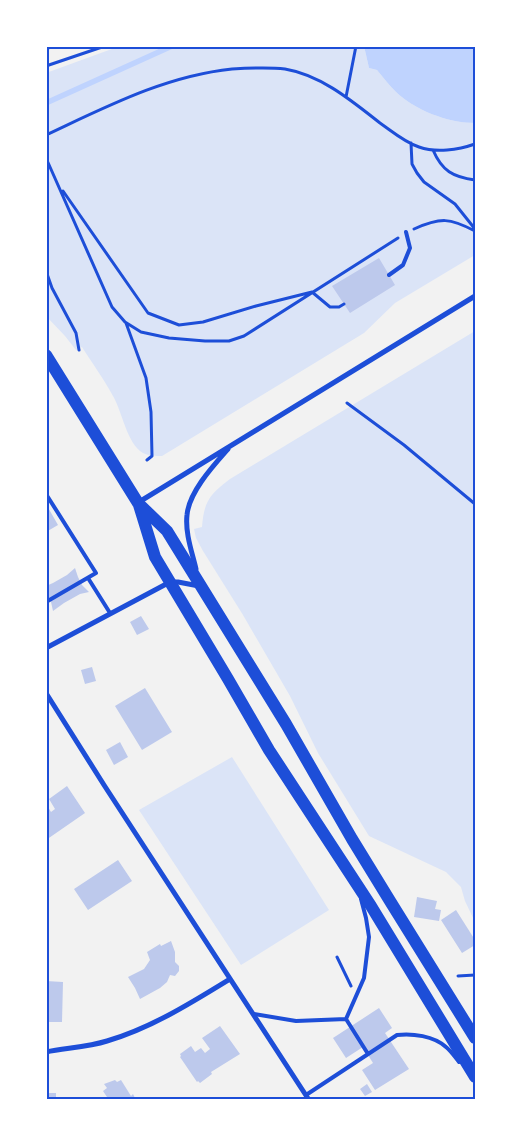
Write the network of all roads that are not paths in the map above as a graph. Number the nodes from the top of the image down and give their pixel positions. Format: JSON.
{"nodes":[{"id":1,"x":406,"y":232,"type":"road end"},
{"id":2,"x":389,"y":275,"type":"dead end"},
{"id":3,"x":475,"y":296,"type":"edge"},
{"id":4,"x":46,"y":356,"type":"edge"},
{"id":5,"x":231,"y":445,"type":"junction"},
{"id":6,"x":46,"y":494,"type":"edge"},
{"id":7,"x":138,"y":503,"type":"junction"},
{"id":8,"x":88,"y":578,"type":"junction"},
{"id":9,"x":170,"y":582,"type":"junction"},
{"id":10,"x":201,"y":587,"type":"junction"},
{"id":11,"x":46,"y":602,"type":"edge"},
{"id":12,"x":110,"y":614,"type":"junction"},
{"id":13,"x":46,"y":648,"type":"edge"},
{"id":14,"x":46,"y":693,"type":"edge"},
{"id":15,"x":356,"y":884,"type":"junction"},
{"id":16,"x":230,"y":979,"type":"junction"},
{"id":17,"x":254,"y":1014,"type":"junction"},
{"id":18,"x":346,"y":1020,"type":"junction"},
{"id":19,"x":475,"y":1038,"type":"edge"},
{"id":20,"x":46,"y":1052,"type":"edge"},
{"id":21,"x":368,"y":1054,"type":"junction"},
{"id":22,"x":475,"y":1078,"type":"edge"},
{"id":23,"x":308,"y":1097,"type":"edge"}],
"edges":[{"from":1,"to":2,"type":"lane"},
{"from":3,"to":5,"type":"street"},
{"from":4,"to":7,"type":"main road"},
{"from":5,"to":7,"type":"street"},
{"from":5,"to":10,"type":"street"},
{"from":6,"to":8,"type":"lane"},
{"from":7,"to":9,"type":"main road"},
{"from":7,"to":10,"type":"main road"},
{"from":8,"to":11,"type":"lane"},
{"from":8,"to":12,"type":"lane"},
{"from":9,"to":10,"type":"street"},
{"from":9,"to":12,"type":"street"},
{"from":9,"to":15,"type":"main road"},
{"from":10,"to":19,"type":"main road"},
{"from":12,"to":13,"type":"street"},
{"from":14,"to":16,"type":"street"},
{"from":15,"to":18,"type":"lane"},
{"from":15,"to":22,"type":"main road"},
{"from":16,"to":17,"type":"street"},
{"from":16,"to":20,"type":"street"},
{"from":17,"to":18,"type":"lane"},
{"from":17,"to":23,"type":"street"},
{"from":18,"to":21,"type":"lane"},
{"from":21,"to":22,"type":"lane"},
{"from":21,"to":23,"type":"lane"}]}
